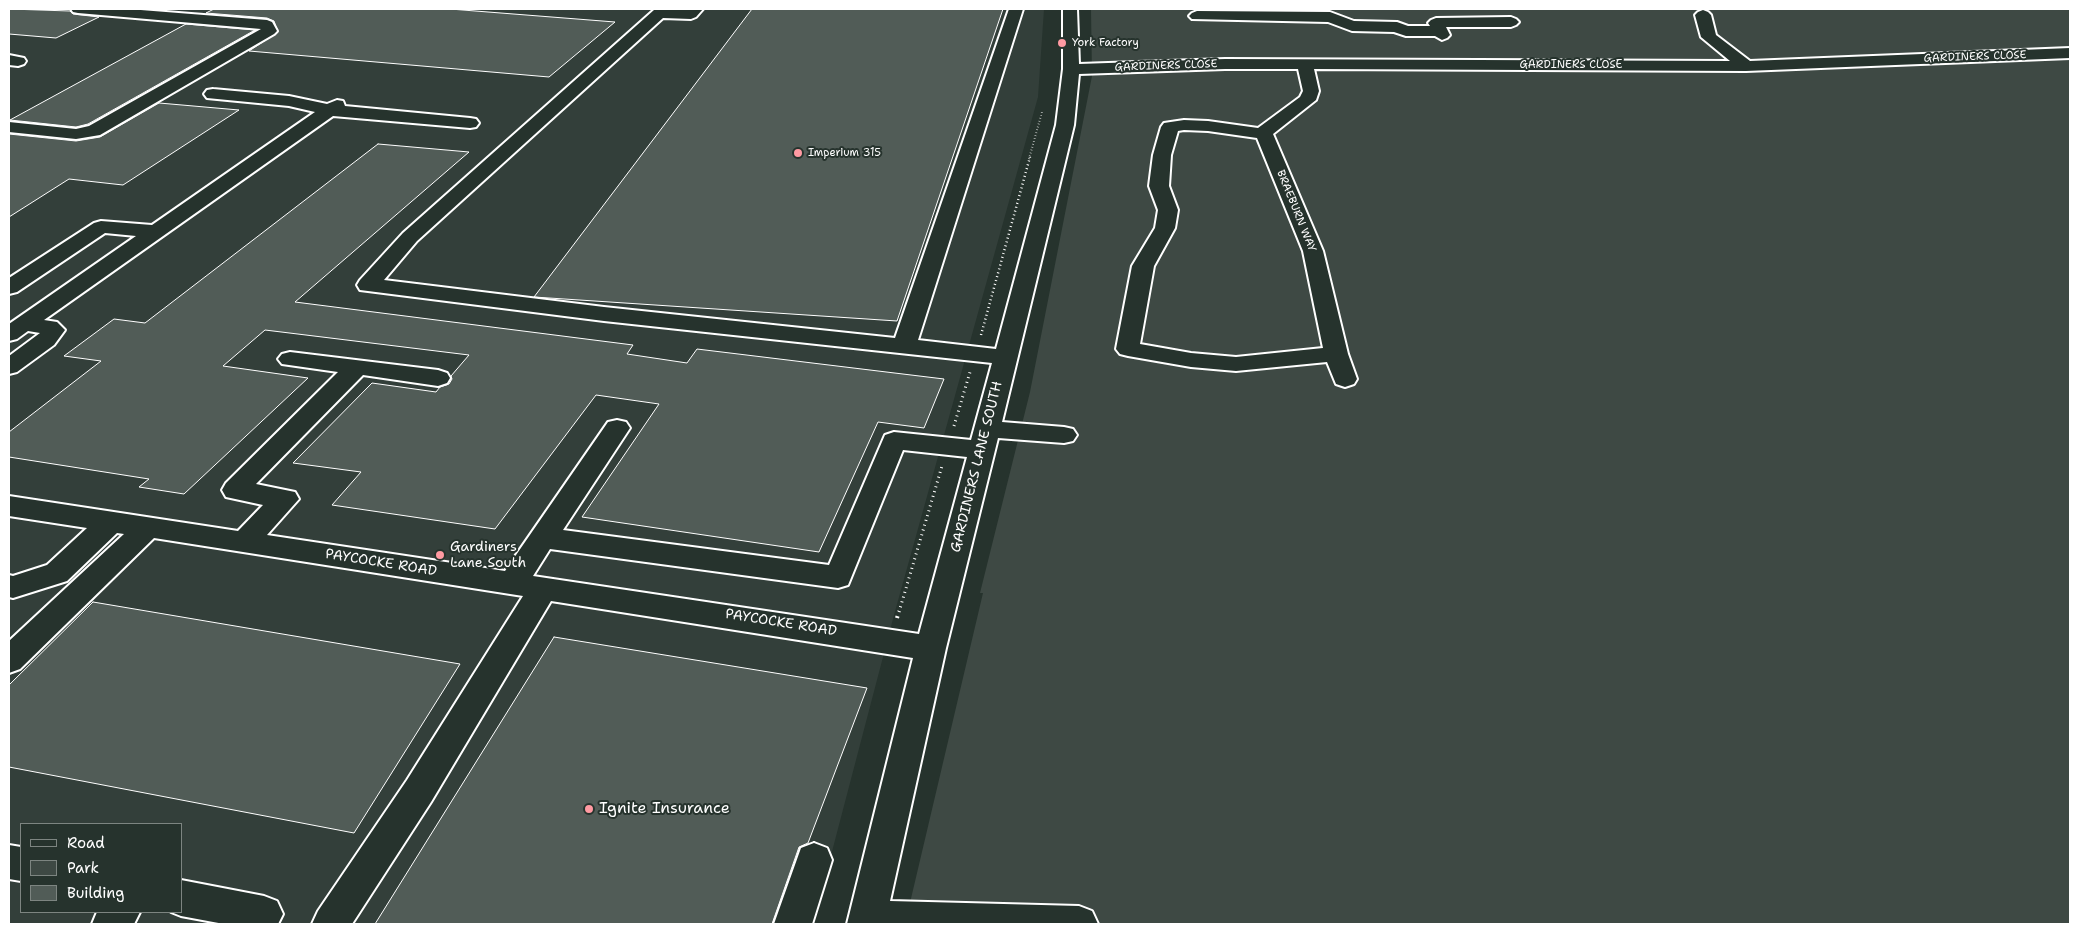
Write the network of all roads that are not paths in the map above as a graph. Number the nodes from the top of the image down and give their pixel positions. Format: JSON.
{"nodes":[{"id":1,"x":78,"y":9,"type":"edge"},
{"id":2,"x":696,"y":9,"type":"edge"},
{"id":3,"x":1016,"y":9,"type":"edge"},
{"id":4,"x":1070,"y":9,"type":"edge"},
{"id":5,"x":1703,"y":15,"type":"dead end"},
{"id":6,"x":1197,"y":16,"type":"dead end"},
{"id":7,"x":1510,"y":29,"type":"dead end"},
{"id":8,"x":1443,"y":38,"type":"junction"},
{"id":9,"x":1430,"y":47,"type":"dead end"},
{"id":10,"x":2070,"y":53,"type":"edge"},
{"id":11,"x":1305,"y":64,"type":"junction"},
{"id":12,"x":1457,"y":65,"type":"junction"},
{"id":13,"x":1746,"y":66,"type":"junction"},
{"id":14,"x":1071,"y":69,"type":"junction"},
{"id":15,"x":213,"y":94,"type":"dead end"},
{"id":16,"x":333,"y":108,"type":"junction"},
{"id":17,"x":470,"y":123,"type":"dead end"},
{"id":18,"x":9,"y":128,"type":"edge"},
{"id":19,"x":1264,"y":134,"type":"junction"},
{"id":20,"x":156,"y":231,"type":"junction"},
{"id":21,"x":9,"y":287,"type":"edge"},
{"id":22,"x":16,"y":329,"type":"edge"},
{"id":23,"x":904,"y":347,"type":"junction"},
{"id":24,"x":1336,"y":354,"type":"junction"},
{"id":25,"x":1006,"y":357,"type":"junction"},
{"id":26,"x":290,"y":359,"type":"dead end"},
{"id":27,"x":9,"y":367,"type":"edge"},
{"id":28,"x":357,"y":368,"type":"junction"},
{"id":29,"x":438,"y":378,"type":"dead end"},
{"id":30,"x":1345,"y":379,"type":"dead end"},
{"id":31,"x":617,"y":428,"type":"dead end"},
{"id":32,"x":1064,"y":436,"type":"dead end"},
{"id":33,"x":985,"y":439,"type":"junction"},
{"id":34,"x":9,"y":506,"type":"edge"},
{"id":35,"x":112,"y":522,"type":"junction"},
{"id":36,"x":149,"y":527,"type":"junction"},
{"id":37,"x":543,"y":538,"type":"junction"},
{"id":38,"x":244,"y":542,"type":"junction"},
{"id":39,"x":528,"y":585,"type":"junction"},
{"id":40,"x":9,"y":586,"type":"edge"},
{"id":41,"x":931,"y":648,"type":"junction"},
{"id":42,"x":9,"y":660,"type":"edge"},
{"id":43,"x":814,"y":860,"type":"dead end"},
{"id":44,"x":182,"y":898,"type":"edge"},
{"id":45,"x":120,"y":913,"type":"edge"},
{"id":46,"x":264,"y":914,"type":"dead end"},
{"id":47,"x":867,"y":922,"type":"edge"},
{"id":48,"x":111,"y":924,"type":"edge"},
{"id":49,"x":331,"y":924,"type":"edge"},
{"id":50,"x":793,"y":924,"type":"edge"},
{"id":51,"x":1078,"y":924,"type":"edge"}],
"edges":[{"from":1,"to":18,"type":"street"},
{"from":2,"to":23,"type":"street"},
{"from":3,"to":23,"type":"street"},
{"from":4,"to":14,"type":"street","name":"GARDINERS LANE SOUTH"},
{"from":5,"to":13,"type":"street"},
{"from":6,"to":8,"type":"street"},
{"from":7,"to":8,"type":"street"},
{"from":8,"to":9,"type":"street"},
{"from":8,"to":12,"type":"street"},
{"from":10,"to":13,"type":"street","name":"GARDINERS CLOSE"},
{"from":11,"to":12,"type":"street","name":"GARDINERS CLOSE"},
{"from":11,"to":14,"type":"street","name":"GARDINERS CLOSE"},
{"from":11,"to":19,"type":"street"},
{"from":12,"to":13,"type":"street","name":"GARDINERS CLOSE"},
{"from":14,"to":25,"type":"street","name":"GARDINERS LANE SOUTH"},
{"from":15,"to":16,"type":"street"},
{"from":16,"to":17,"type":"street"},
{"from":16,"to":20,"type":"street"},
{"from":19,"to":24,"type":"street","name":"BRAEBURN WAY"},
{"from":19,"to":24,"type":"street"},
{"from":20,"to":21,"type":"street"},
{"from":20,"to":22,"type":"street"},
{"from":22,"to":27,"type":"street"},
{"from":23,"to":25,"type":"street"},
{"from":24,"to":30,"type":"street","name":"BRAEBURN WAY"},
{"from":25,"to":33,"type":"street","name":"GARDINERS LANE SOUTH"},
{"from":26,"to":28,"type":"street"},
{"from":28,"to":29,"type":"street"},
{"from":28,"to":38,"type":"street"},
{"from":31,"to":37,"type":"street"},
{"from":32,"to":33,"type":"street"},
{"from":33,"to":37,"type":"street"},
{"from":33,"to":41,"type":"street","name":"GARDINERS LANE SOUTH"},
{"from":34,"to":35,"type":"street","name":"PAYCOCKE ROAD"},
{"from":35,"to":36,"type":"street","name":"PAYCOCKE ROAD"},
{"from":35,"to":40,"type":"street"},
{"from":36,"to":38,"type":"street","name":"PAYCOCKE ROAD"},
{"from":36,"to":42,"type":"street"},
{"from":37,"to":39,"type":"street"},
{"from":38,"to":39,"type":"street","name":"PAYCOCKE ROAD"},
{"from":39,"to":41,"type":"street","name":"PAYCOCKE ROAD"},
{"from":39,"to":49,"type":"street"},
{"from":41,"to":47,"type":"street","name":"GARDINERS LANE SOUTH"},
{"from":43,"to":50,"type":"street"},
{"from":44,"to":46,"type":"street"},
{"from":45,"to":48,"type":"street"},
{"from":47,"to":51,"type":"street"}]}
